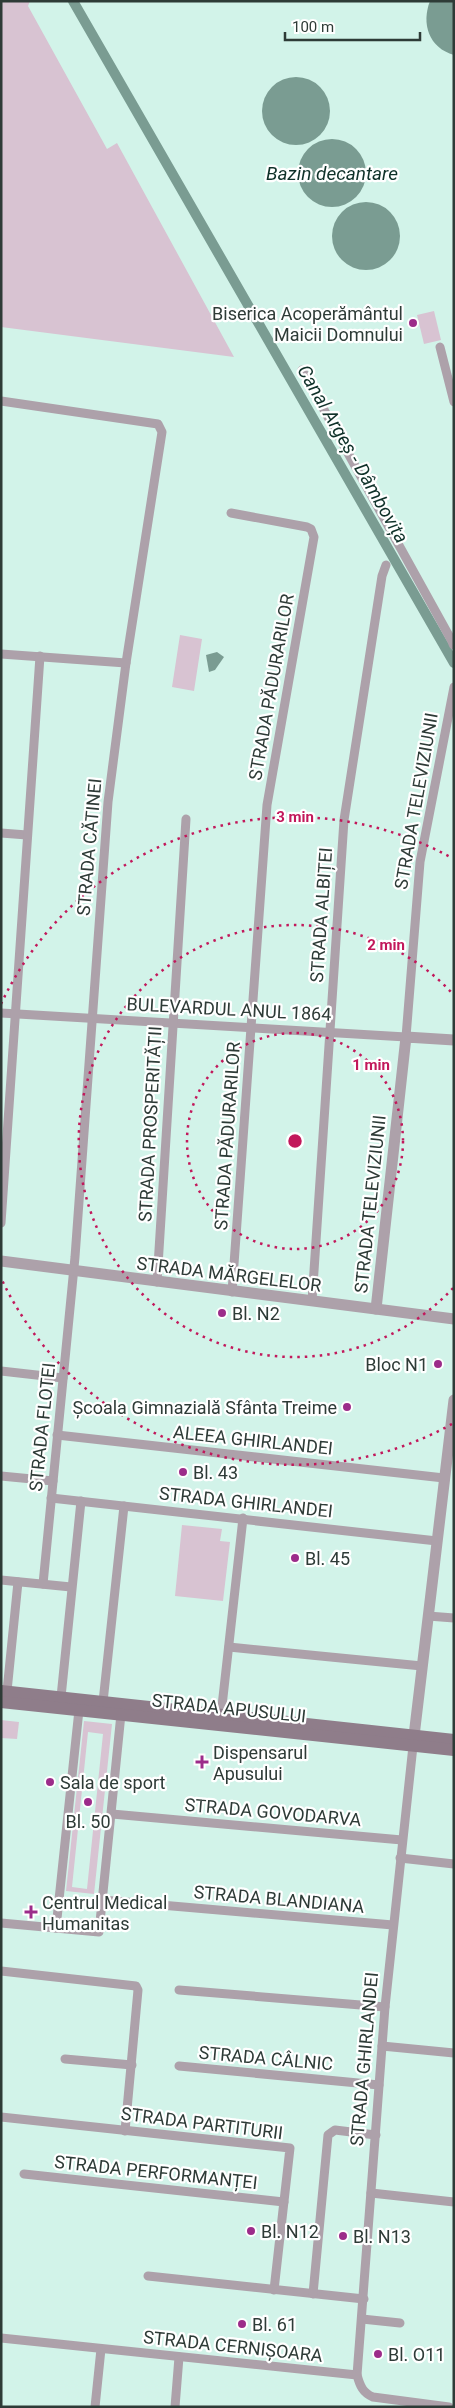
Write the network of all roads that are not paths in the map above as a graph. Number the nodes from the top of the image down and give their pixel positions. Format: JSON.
{"nodes":[{"id":1,"x":440,"y":347,"type":"dead end"},
{"id":2,"x":302,"y":370,"type":"dead end"},
{"id":3,"x":452,"y":390,"type":"edge"},
{"id":4,"x":1,"y":401,"type":"edge"},
{"id":5,"x":454,"y":402,"type":"edge"},
{"id":6,"x":231,"y":513,"type":"dead end"},
{"id":7,"x":386,"y":565,"type":"dead end"},
{"id":8,"x":454,"y":643,"type":"edge"},
{"id":9,"x":1,"y":654,"type":"edge"},
{"id":10,"x":40,"y":656,"type":"junction"},
{"id":11,"x":126,"y":663,"type":"junction"},
{"id":12,"x":454,"y":687,"type":"edge"},
{"id":13,"x":186,"y":818,"type":"dead end"},
{"id":14,"x":1,"y":834,"type":"edge"},
{"id":15,"x":27,"y":835,"type":"junction"},
{"id":16,"x":1,"y":1013,"type":"edge"},
{"id":17,"x":16,"y":1014,"type":"junction"},
{"id":18,"x":94,"y":1018,"type":"junction"},
{"id":19,"x":172,"y":1023,"type":"junction"},
{"id":20,"x":252,"y":1027,"type":"junction"},
{"id":21,"x":329,"y":1032,"type":"junction"},
{"id":22,"x":406,"y":1037,"type":"junction"},
{"id":23,"x":454,"y":1040,"type":"edge"},
{"id":24,"x":1,"y":1223,"type":"edge"},
{"id":25,"x":1,"y":1261,"type":"edge"},
{"id":26,"x":73,"y":1272,"type":"junction"},
{"id":27,"x":157,"y":1282,"type":"junction"},
{"id":28,"x":232,"y":1292,"type":"junction"},
{"id":29,"x":312,"y":1301,"type":"junction"},
{"id":30,"x":376,"y":1309,"type":"junction"},
{"id":31,"x":454,"y":1319,"type":"edge"},
{"id":32,"x":1,"y":1371,"type":"edge"},
{"id":33,"x":63,"y":1378,"type":"junction"},
{"id":34,"x":454,"y":1400,"type":"edge"},
{"id":35,"x":57,"y":1435,"type":"junction"},
{"id":36,"x":452,"y":1436,"type":"edge"},
{"id":37,"x":1,"y":1476,"type":"edge"},
{"id":38,"x":444,"y":1478,"type":"junction"},
{"id":39,"x":53,"y":1481,"type":"junction"},
{"id":40,"x":51,"y":1498,"type":"junction"},
{"id":41,"x":81,"y":1501,"type":"junction"},
{"id":42,"x":124,"y":1506,"type":"junction"},
{"id":43,"x":243,"y":1518,"type":"junction"},
{"id":44,"x":437,"y":1541,"type":"junction"},
{"id":45,"x":1,"y":1580,"type":"edge"},
{"id":46,"x":18,"y":1582,"type":"junction"},
{"id":47,"x":43,"y":1584,"type":"junction"},
{"id":48,"x":72,"y":1587,"type":"junction"},
{"id":49,"x":428,"y":1616,"type":"junction"},
{"id":50,"x":454,"y":1618,"type":"edge"},
{"id":51,"x":229,"y":1647,"type":"junction"},
{"id":52,"x":422,"y":1666,"type":"junction"},
{"id":53,"x":3,"y":1694,"type":"edge"},
{"id":54,"x":61,"y":1697,"type":"junction"},
{"id":55,"x":103,"y":1707,"type":"junction"},
{"id":56,"x":122,"y":1709,"type":"junction"},
{"id":57,"x":79,"y":1710,"type":"junction"},
{"id":58,"x":221,"y":1720,"type":"junction"},
{"id":59,"x":454,"y":1740,"type":"edge"},
{"id":60,"x":413,"y":1741,"type":"junction"},
{"id":61,"x":454,"y":1750,"type":"edge"},
{"id":62,"x":112,"y":1814,"type":"junction"},
{"id":63,"x":402,"y":1840,"type":"junction"},
{"id":64,"x":400,"y":1858,"type":"junction"},
{"id":65,"x":454,"y":1864,"type":"edge"},
{"id":66,"x":103,"y":1900,"type":"junction"},
{"id":67,"x":1,"y":1922,"type":"edge"},
{"id":68,"x":393,"y":1925,"type":"junction"},
{"id":69,"x":56,"y":1928,"type":"junction"},
{"id":70,"x":1,"y":1972,"type":"edge"},
{"id":71,"x":179,"y":1990,"type":"dead end"},
{"id":72,"x":385,"y":2007,"type":"junction"},
{"id":73,"x":382,"y":2046,"type":"junction"},
{"id":74,"x":454,"y":2053,"type":"edge"},
{"id":75,"x":65,"y":2059,"type":"dead end"},
{"id":76,"x":132,"y":2065,"type":"junction"},
{"id":77,"x":179,"y":2066,"type":"dead end"},
{"id":78,"x":379,"y":2085,"type":"junction"},
{"id":79,"x":1,"y":2117,"type":"edge"},
{"id":80,"x":125,"y":2131,"type":"junction"},
{"id":81,"x":376,"y":2135,"type":"junction"},
{"id":82,"x":24,"y":2174,"type":"dead end"},
{"id":83,"x":372,"y":2193,"type":"junction"},
{"id":84,"x":284,"y":2202,"type":"junction"},
{"id":85,"x":454,"y":2202,"type":"edge"},
{"id":86,"x":148,"y":2276,"type":"dead end"},
{"id":87,"x":274,"y":2290,"type":"junction"},
{"id":88,"x":313,"y":2294,"type":"junction"},
{"id":89,"x":364,"y":2299,"type":"junction"},
{"id":90,"x":362,"y":2319,"type":"junction"},
{"id":91,"x":400,"y":2323,"type":"dead end"},
{"id":92,"x":1,"y":2338,"type":"edge"},
{"id":93,"x":101,"y":2349,"type":"junction"},
{"id":94,"x":179,"y":2357,"type":"junction"},
{"id":95,"x":357,"y":2375,"type":"junction"},
{"id":96,"x":95,"y":2407,"type":"edge"},
{"id":97,"x":174,"y":2407,"type":"edge"},
{"id":98,"x":449,"y":2407,"type":"edge"}],
"edges":[{"from":1,"to":3,"type":"street"},
{"from":2,"to":8,"type":"street"},
{"from":3,"to":5,"type":"street"},
{"from":4,"to":11,"type":"street","name":"STRADA CĂTINEI"},
{"from":6,"to":20,"type":"street","name":"STRADA PĂDURARILOR"},
{"from":7,"to":21,"type":"street","name":"STRADA ALBIȚEI"},
{"from":9,"to":10,"type":"street"},
{"from":10,"to":11,"type":"street"},
{"from":10,"to":15,"type":"street"},
{"from":11,"to":18,"type":"street","name":"STRADA CĂTINEI"},
{"from":12,"to":22,"type":"street","name":"STRADA TELEVIZIUNII"},
{"from":13,"to":19,"type":"street","name":"STRADA PROSPERITĂȚII"},
{"from":14,"to":15,"type":"street"},
{"from":15,"to":17,"type":"street"},
{"from":16,"to":17,"type":"street","name":"BULEVARDUL ANUL 1864"},
{"from":17,"to":18,"type":"street","name":"BULEVARDUL ANUL 1864"},
{"from":17,"to":24,"type":"street"},
{"from":18,"to":19,"type":"street","name":"BULEVARDUL ANUL 1864"},
{"from":18,"to":26,"type":"street","name":"STRADA CĂTINEI"},
{"from":19,"to":20,"type":"street","name":"BULEVARDUL ANUL 1864"},
{"from":19,"to":27,"type":"street","name":"STRADA PROSPERITĂȚII"},
{"from":20,"to":21,"type":"street","name":"BULEVARDUL ANUL 1864"},
{"from":20,"to":28,"type":"street","name":"STRADA PĂDURARILOR"},
{"from":21,"to":22,"type":"street","name":"BULEVARDUL ANUL 1864"},
{"from":21,"to":29,"type":"street","name":"STRADA ALBIȚEI"},
{"from":22,"to":23,"type":"street","name":"BULEVARDUL ANUL 1864"},
{"from":22,"to":30,"type":"street","name":"STRADA TELEVIZIUNII"},
{"from":25,"to":26,"type":"street","name":"STRADA MĂRGELELOR"},
{"from":26,"to":27,"type":"street","name":"STRADA MĂRGELELOR"},
{"from":26,"to":33,"type":"street","name":"STRADA FLOTEI"},
{"from":27,"to":28,"type":"street","name":"STRADA MĂRGELELOR"},
{"from":28,"to":29,"type":"street","name":"STRADA MĂRGELELOR"},
{"from":29,"to":30,"type":"street","name":"STRADA MĂRGELELOR"},
{"from":30,"to":31,"type":"street","name":"STRADA MĂRGELELOR"},
{"from":32,"to":33,"type":"street"},
{"from":33,"to":35,"type":"street","name":"STRADA FLOTEI"},
{"from":34,"to":36,"type":"street","name":"STRADA GHIRLANDEI"},
{"from":35,"to":38,"type":"street","name":"ALEEA GHIRLANDEI"},
{"from":35,"to":39,"type":"street","name":"STRADA FLOTEI"},
{"from":36,"to":38,"type":"street","name":"STRADA GHIRLANDEI"},
{"from":37,"to":39,"type":"street"},
{"from":38,"to":44,"type":"street","name":"STRADA GHIRLANDEI"},
{"from":39,"to":40,"type":"street","name":"STRADA FLOTEI"},
{"from":40,"to":41,"type":"street","name":"STRADA GHIRLANDEI"},
{"from":40,"to":47,"type":"street","name":"STRADA FLOTEI"},
{"from":41,"to":42,"type":"street","name":"STRADA GHIRLANDEI"},
{"from":41,"to":48,"type":"street"},
{"from":42,"to":43,"type":"street","name":"STRADA GHIRLANDEI"},
{"from":42,"to":55,"type":"street"},
{"from":43,"to":44,"type":"street","name":"STRADA GHIRLANDEI"},
{"from":43,"to":51,"type":"street"},
{"from":44,"to":49,"type":"street","name":"STRADA GHIRLANDEI"},
{"from":45,"to":46,"type":"street"},
{"from":46,"to":47,"type":"street"},
{"from":46,"to":53,"type":"street"},
{"from":47,"to":48,"type":"street"},
{"from":48,"to":54,"type":"street"},
{"from":49,"to":50,"type":"street"},
{"from":49,"to":52,"type":"street","name":"STRADA GHIRLANDEI"},
{"from":51,"to":52,"type":"street"},
{"from":51,"to":58,"type":"street"},
{"from":52,"to":60,"type":"street","name":"STRADA GHIRLANDEI"},
{"from":53,"to":54,"type":"main road","name":"STRADA APUSULUI"},
{"from":53,"to":57,"type":"main road","name":"STRADA APUSULUI"},
{"from":54,"to":55,"type":"main road","name":"STRADA APUSULUI"},
{"from":55,"to":56,"type":"main road","name":"STRADA APUSULUI"},
{"from":55,"to":57,"type":"main road","name":"STRADA APUSULUI"},
{"from":56,"to":58,"type":"main road","name":"STRADA APUSULUI"},
{"from":56,"to":62,"type":"street"},
{"from":57,"to":69,"type":"street"},
{"from":58,"to":60,"type":"main road","name":"STRADA APUSULUI"},
{"from":59,"to":60,"type":"main road","name":"STRADA APUSULUI"},
{"from":60,"to":61,"type":"main road","name":"STRADA APUSULUI"},
{"from":60,"to":63,"type":"street","name":"STRADA GHIRLANDEI"},
{"from":62,"to":63,"type":"street","name":"STRADA GOVODARVA"},
{"from":62,"to":66,"type":"street"},
{"from":63,"to":64,"type":"street","name":"STRADA GHIRLANDEI"},
{"from":64,"to":65,"type":"street"},
{"from":64,"to":68,"type":"street","name":"STRADA GHIRLANDEI"},
{"from":66,"to":68,"type":"street","name":"STRADA BLANDIANA"},
{"from":66,"to":69,"type":"street"},
{"from":67,"to":69,"type":"street"},
{"from":68,"to":72,"type":"street","name":"STRADA GHIRLANDEI"},
{"from":70,"to":76,"type":"street"},
{"from":71,"to":72,"type":"street"},
{"from":72,"to":73,"type":"street","name":"STRADA GHIRLANDEI"},
{"from":73,"to":74,"type":"street"},
{"from":73,"to":78,"type":"street","name":"STRADA GHIRLANDEI"},
{"from":75,"to":76,"type":"street"},
{"from":76,"to":80,"type":"street"},
{"from":77,"to":78,"type":"street","name":"STRADA CÂLNIC"},
{"from":78,"to":81,"type":"street","name":"STRADA GHIRLANDEI"},
{"from":79,"to":80,"type":"street","name":"STRADA PARTITURII"},
{"from":80,"to":84,"type":"street","name":"STRADA PARTITURII"},
{"from":81,"to":83,"type":"street","name":"STRADA GHIRLANDEI"},
{"from":81,"to":88,"type":"street"},
{"from":82,"to":84,"type":"street","name":"STRADA PERFORMANȚEI"},
{"from":83,"to":85,"type":"street"},
{"from":83,"to":89,"type":"street","name":"STRADA GHIRLANDEI"},
{"from":84,"to":87,"type":"street","name":"STRADA PARTITURII"},
{"from":86,"to":87,"type":"street"},
{"from":87,"to":88,"type":"street"},
{"from":88,"to":89,"type":"street"},
{"from":89,"to":90,"type":"street","name":"STRADA GHIRLANDEI"},
{"from":90,"to":91,"type":"street"},
{"from":90,"to":95,"type":"street","name":"STRADA GHIRLANDEI"},
{"from":92,"to":93,"type":"street","name":"STRADA CERNIȘOARA"},
{"from":93,"to":94,"type":"street","name":"STRADA CERNIȘOARA"},
{"from":93,"to":96,"type":"street"},
{"from":94,"to":95,"type":"street","name":"STRADA CERNIȘOARA"},
{"from":94,"to":97,"type":"street"},
{"from":95,"to":98,"type":"street"}]}
